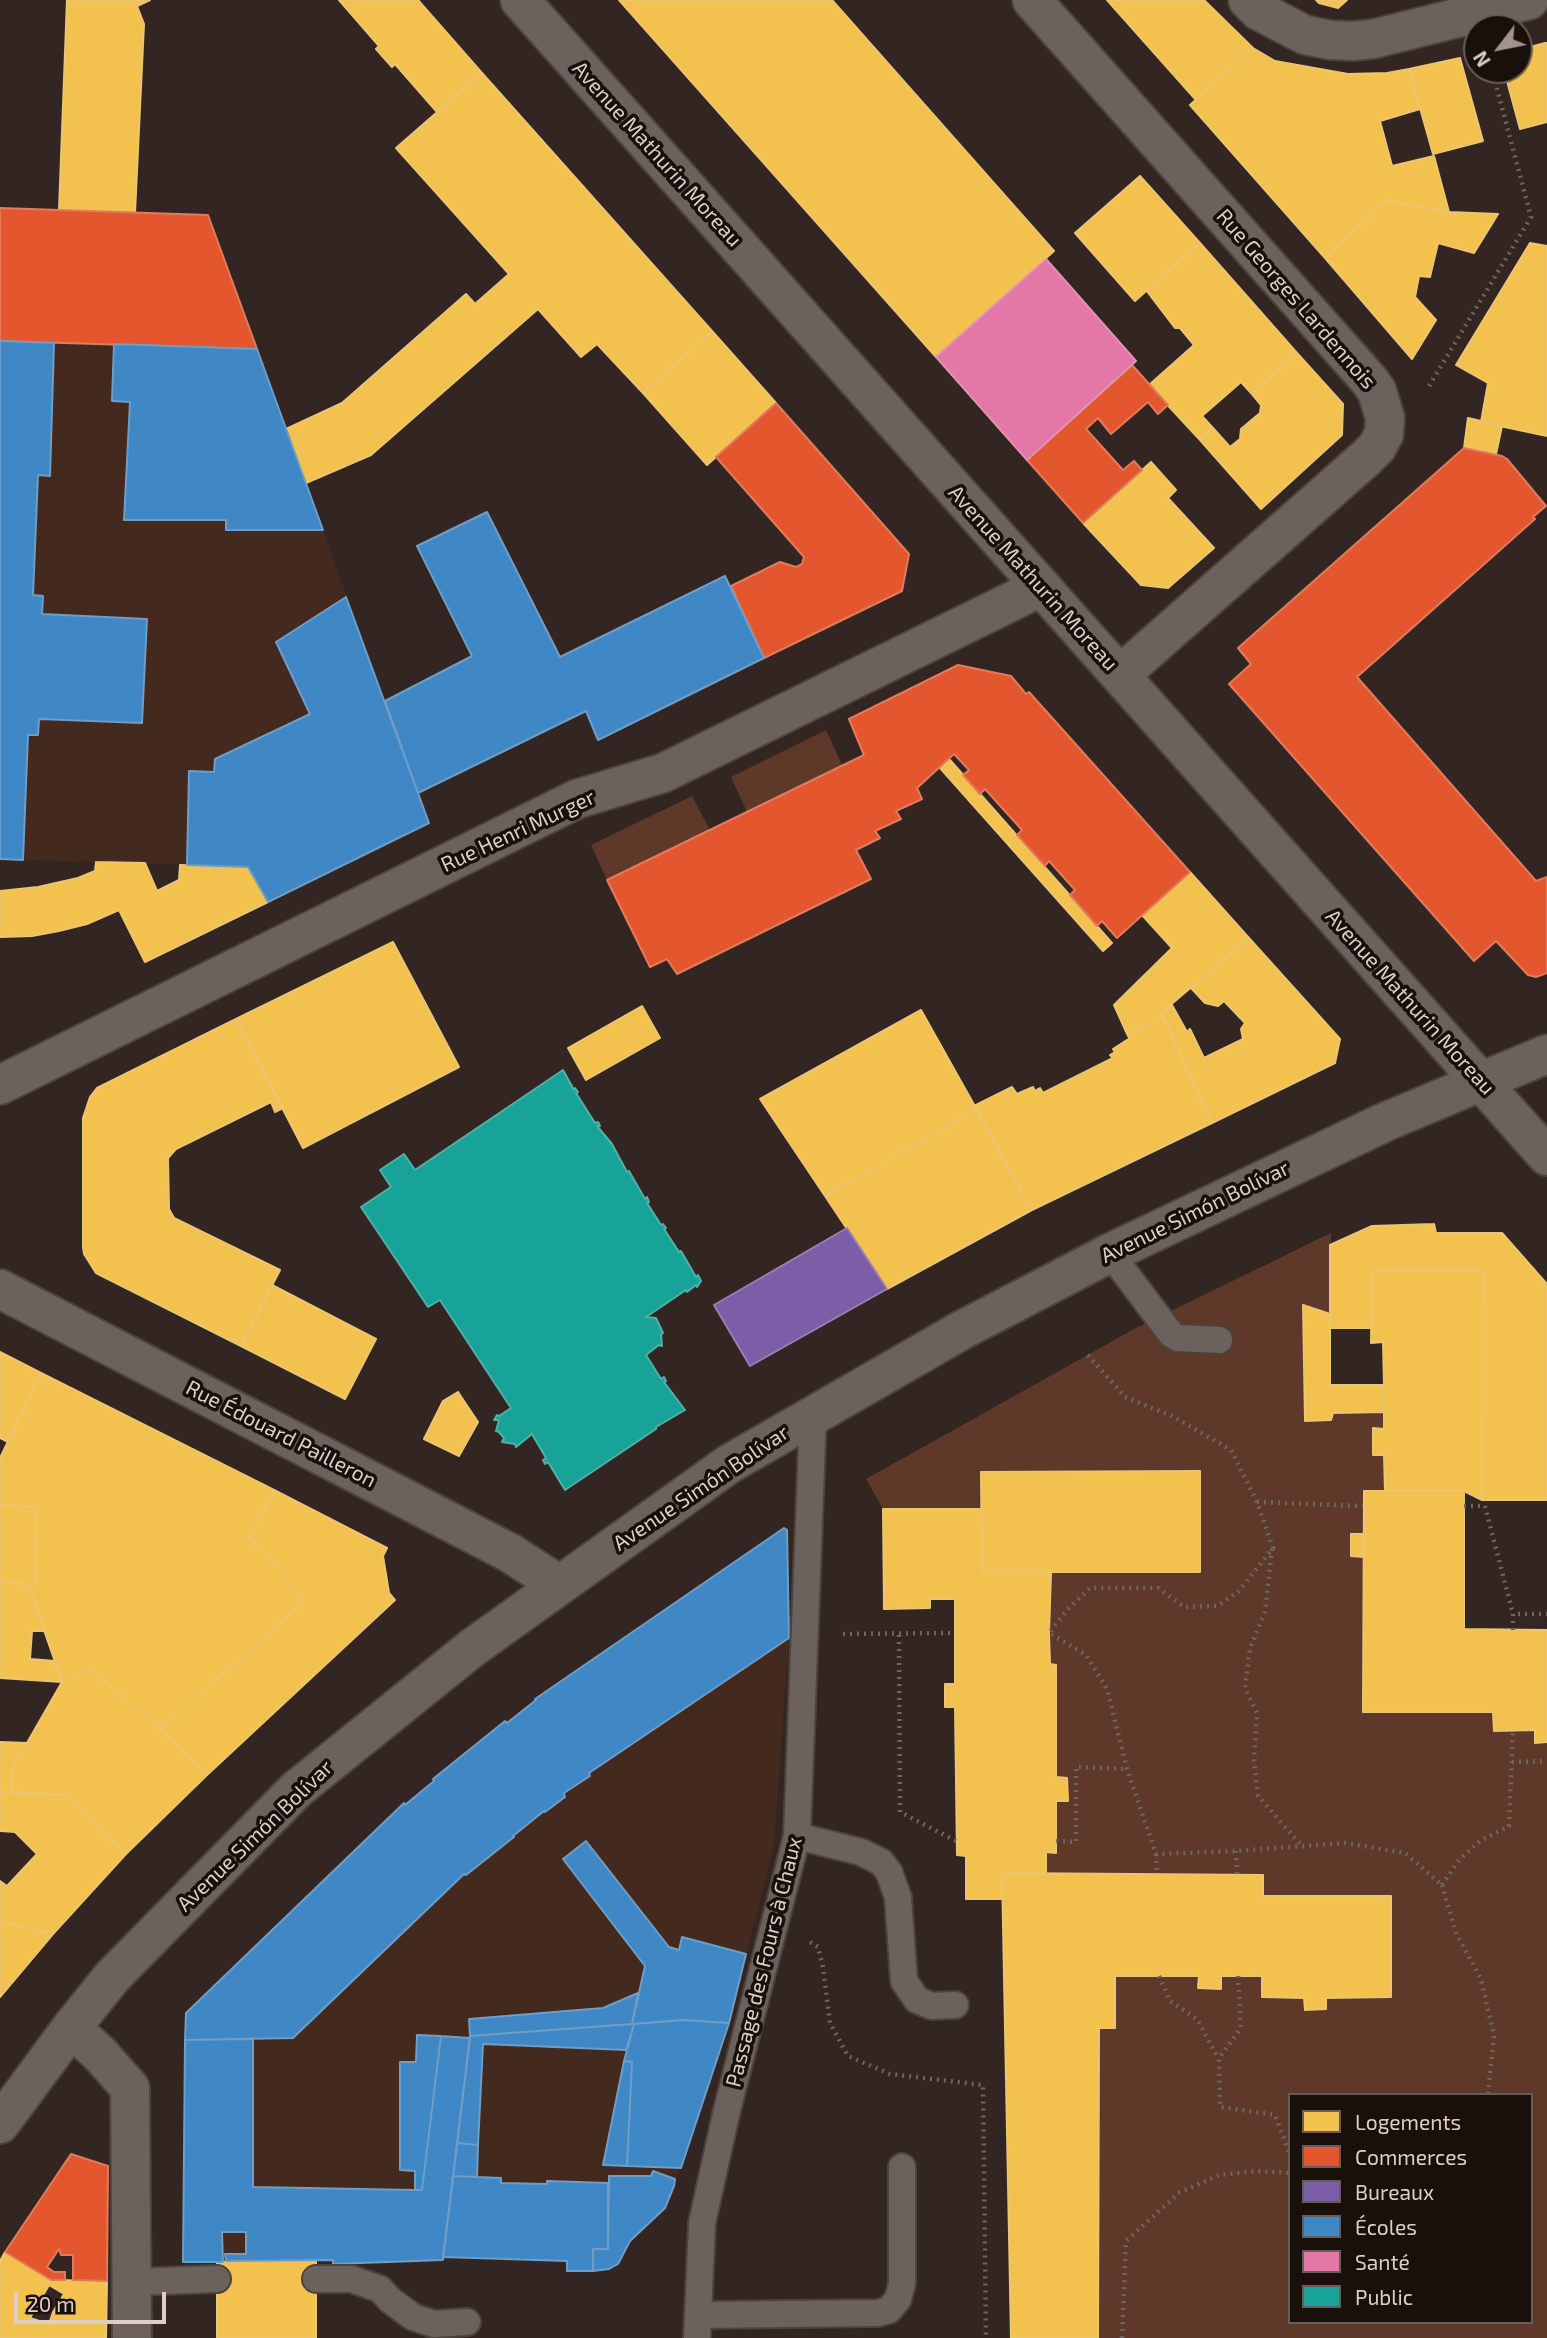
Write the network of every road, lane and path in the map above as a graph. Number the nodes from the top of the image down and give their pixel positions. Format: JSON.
{"nodes":[{"id":1,"x":520,"y":0,"type":"edge"},
{"id":2,"x":1032,"y":0,"type":"edge"},
{"id":3,"x":1248,"y":0,"type":"edge"},
{"id":4,"x":1529,"y":0,"type":"edge"},
{"id":5,"x":1496,"y":84,"type":"edge"},
{"id":6,"x":1429,"y":386,"type":"dead end"},
{"id":7,"x":1041,"y":587,"type":"junction"},
{"id":8,"x":1119,"y":676,"type":"junction"},
{"id":9,"x":1547,"y":1054,"type":"edge"},
{"id":10,"x":1482,"y":1082,"type":"junction"},
{"id":11,"x":0,"y":1085,"type":"edge"},
{"id":12,"x":1547,"y":1156,"type":"edge"},
{"id":13,"x":1110,"y":1253,"type":"junction"},
{"id":14,"x":0,"y":1289,"type":"edge"},
{"id":15,"x":1219,"y":1340,"type":"dead end"},
{"id":16,"x":1088,"y":1356,"type":"dead end"},
{"id":17,"x":813,"y":1415,"type":"junction"},
{"id":18,"x":1257,"y":1502,"type":"junction"},
{"id":19,"x":1363,"y":1506,"type":"dead end"},
{"id":20,"x":1464,"y":1506,"type":"dead end"},
{"id":21,"x":1273,"y":1548,"type":"junction"},
{"id":22,"x":558,"y":1584,"type":"junction"},
{"id":23,"x":1513,"y":1614,"type":"junction"},
{"id":24,"x":1547,"y":1614,"type":"edge"},
{"id":25,"x":1513,"y":1630,"type":"dead end"},
{"id":26,"x":954,"y":1633,"type":"dead end"},
{"id":27,"x":804,"y":1634,"type":"junction"},
{"id":28,"x":899,"y":1635,"type":"junction"},
{"id":29,"x":1513,"y":1731,"type":"dead end"},
{"id":30,"x":1547,"y":1761,"type":"edge"},
{"id":31,"x":1512,"y":1762,"type":"junction"},
{"id":32,"x":1127,"y":1769,"type":"junction"},
{"id":33,"x":797,"y":1836,"type":"junction"},
{"id":34,"x":956,"y":1841,"type":"dead end"},
{"id":35,"x":1056,"y":1841,"type":"dead end"},
{"id":36,"x":1302,"y":1846,"type":"junction"},
{"id":37,"x":1236,"y":1851,"type":"junction"},
{"id":38,"x":1156,"y":1854,"type":"junction"},
{"id":39,"x":1157,"y":1874,"type":"dead end"},
{"id":40,"x":1237,"y":1874,"type":"dead end"},
{"id":41,"x":1441,"y":1885,"type":"junction"},
{"id":42,"x":818,"y":1947,"type":"dead end"},
{"id":43,"x":1159,"y":1976,"type":"dead end"},
{"id":44,"x":1238,"y":1976,"type":"dead end"},
{"id":45,"x":956,"y":2005,"type":"dead end"},
{"id":46,"x":71,"y":2028,"type":"junction"},
{"id":47,"x":1219,"y":2058,"type":"junction"},
{"id":48,"x":1488,"y":2093,"type":"edge"},
{"id":49,"x":0,"y":2124,"type":"edge"},
{"id":50,"x":1288,"y":2150,"type":"edge"},
{"id":51,"x":902,"y":2167,"type":"dead end"},
{"id":52,"x":1288,"y":2172,"type":"edge"},
{"id":53,"x":316,"y":2279,"type":"dead end"},
{"id":54,"x":217,"y":2280,"type":"dead end"},
{"id":55,"x":132,"y":2282,"type":"junction"},
{"id":56,"x":467,"y":2322,"type":"dead end"},
{"id":57,"x":697,"y":2327,"type":"edge"},
{"id":58,"x":132,"y":2338,"type":"edge"},
{"id":59,"x":986,"y":2338,"type":"edge"},
{"id":60,"x":1122,"y":2338,"type":"edge"}],
"edges":[{"from":1,"to":7,"type":"street","name":"Avenue Mathurin Moreau"},
{"from":2,"to":8,"type":"street","name":"Rue Georges Lardennois"},
{"from":3,"to":4,"type":"street"},
{"from":5,"to":6,"type":"path"},
{"from":7,"to":8,"type":"street","name":"Avenue Mathurin Moreau"},
{"from":7,"to":11,"type":"street","name":"Rue Henri Murger"},
{"from":8,"to":10,"type":"street","name":"Avenue Mathurin Moreau"},
{"from":9,"to":10,"type":"street","name":"Avenue Simón Bolívar"},
{"from":10,"to":12,"type":"street","name":"Avenue Mathurin Moreau"},
{"from":10,"to":13,"type":"street","name":"Avenue Simón Bolívar"},
{"from":13,"to":15,"type":"lane"},
{"from":13,"to":17,"type":"street","name":"Avenue Simón Bolívar"},
{"from":14,"to":22,"type":"street","name":"Rue Édouard Pailleron"},
{"from":16,"to":18,"type":"path"},
{"from":17,"to":22,"type":"street","name":"Avenue Simón Bolívar"},
{"from":17,"to":27,"type":"lane","name":"Passage des Fours à Chaux"},
{"from":18,"to":19,"type":"path"},
{"from":18,"to":21,"type":"path"},
{"from":20,"to":23,"type":"path"},
{"from":21,"to":32,"type":"path"},
{"from":21,"to":36,"type":"path"},
{"from":22,"to":46,"type":"street","name":"Avenue Simón Bolívar"},
{"from":23,"to":24,"type":"path"},
{"from":23,"to":25,"type":"path"},
{"from":26,"to":28,"type":"path"},
{"from":27,"to":28,"type":"path"},
{"from":27,"to":33,"type":"lane","name":"Passage des Fours à Chaux"},
{"from":28,"to":34,"type":"path"},
{"from":29,"to":31,"type":"path"},
{"from":30,"to":31,"type":"path"},
{"from":31,"to":41,"type":"path"},
{"from":32,"to":35,"type":"path"},
{"from":32,"to":38,"type":"path"},
{"from":33,"to":45,"type":"lane"},
{"from":33,"to":57,"type":"lane","name":"Passage des Fours à Chaux"},
{"from":36,"to":37,"type":"path"},
{"from":36,"to":41,"type":"path"},
{"from":37,"to":38,"type":"path"},
{"from":37,"to":40,"type":"path"},
{"from":38,"to":39,"type":"path"},
{"from":41,"to":48,"type":"path"},
{"from":42,"to":59,"type":"path"},
{"from":43,"to":47,"type":"path"},
{"from":44,"to":47,"type":"path"},
{"from":46,"to":49,"type":"street","name":"Avenue Simón Bolívar"},
{"from":46,"to":55,"type":"street"},
{"from":47,"to":50,"type":"path"},
{"from":51,"to":57,"type":"lane"},
{"from":52,"to":60,"type":"path"},
{"from":53,"to":56,"type":"lane"},
{"from":54,"to":55,"type":"lane"},
{"from":55,"to":58,"type":"street"}]}
